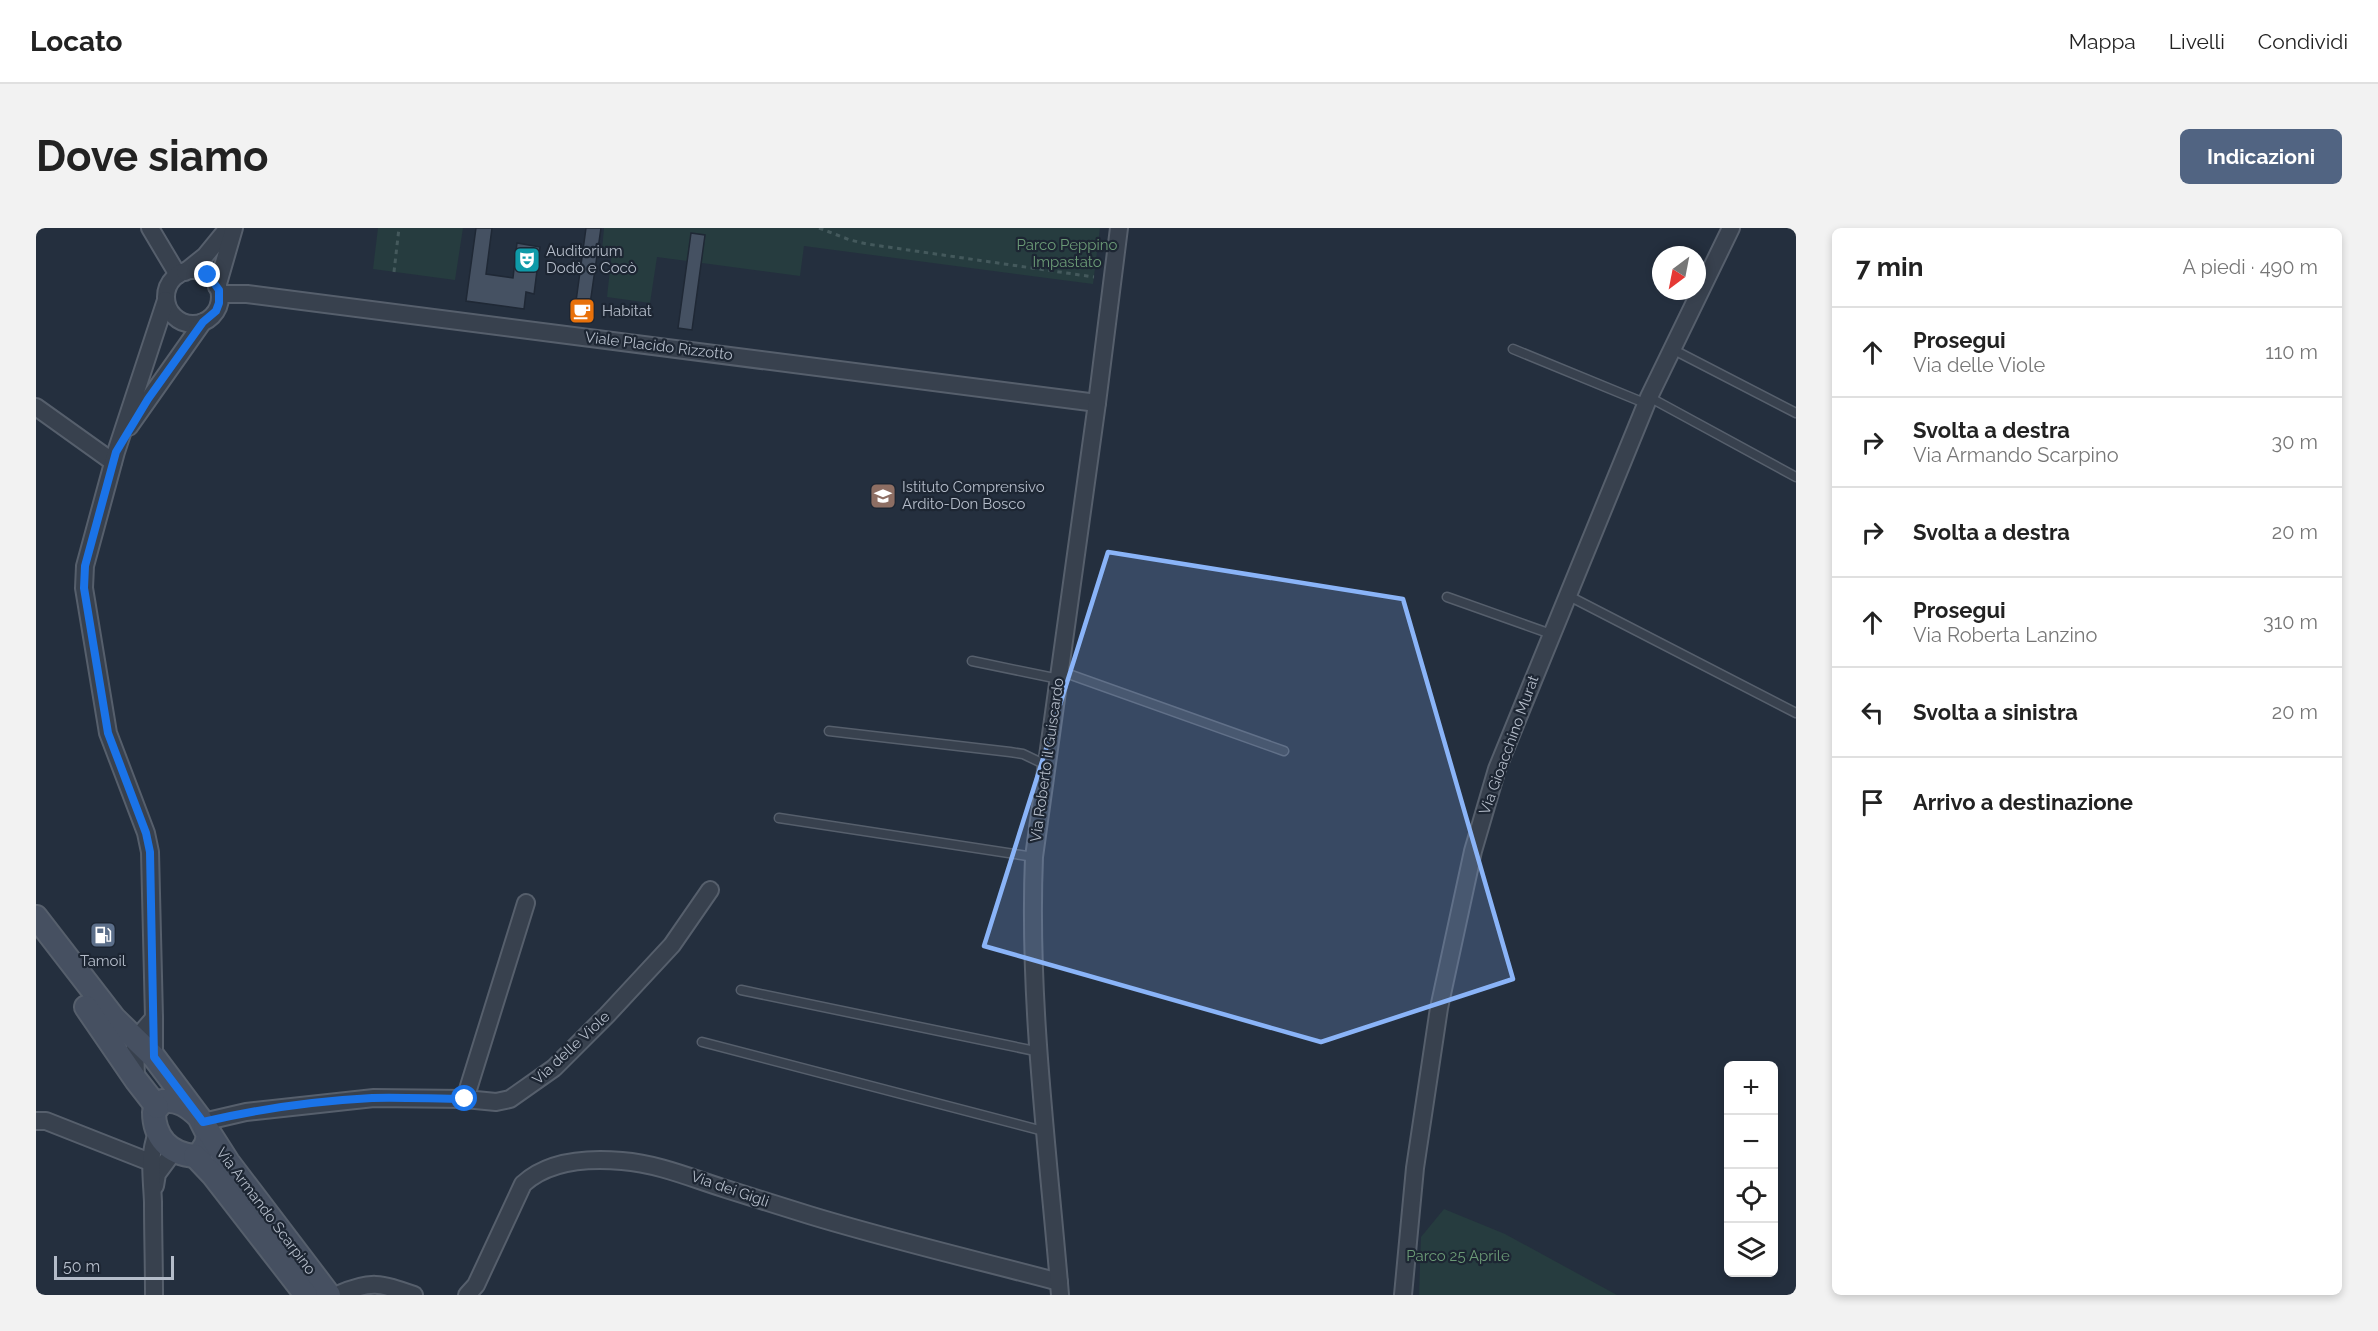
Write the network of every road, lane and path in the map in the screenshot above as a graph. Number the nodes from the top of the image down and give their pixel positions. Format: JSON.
{"nodes":[{"id":1,"x":150,"y":228,"type":"edge"},
{"id":2,"x":228,"y":228,"type":"edge"},
{"id":3,"x":234,"y":228,"type":"edge"},
{"id":4,"x":399,"y":228,"type":"edge"},
{"id":5,"x":819,"y":228,"type":"edge"},
{"id":6,"x":1119,"y":228,"type":"edge"},
{"id":7,"x":1731,"y":228,"type":"edge"},
{"id":8,"x":394,"y":272,"type":"dead end"},
{"id":9,"x":182,"y":273,"type":"junction"},
{"id":10,"x":1094,"y":277,"type":"dead end"},
{"id":11,"x":219,"y":291,"type":"junction"},
{"id":12,"x":166,"y":300,"type":"junction"},
{"id":13,"x":203,"y":322,"type":"junction"},
{"id":14,"x":1512,"y":349,"type":"dead end"},
{"id":15,"x":1672,"y":349,"type":"junction"},
{"id":16,"x":1648,"y":400,"type":"junction"},
{"id":17,"x":1097,"y":403,"type":"junction"},
{"id":18,"x":36,"y":407,"type":"edge"},
{"id":19,"x":1796,"y":413,"type":"edge"},
{"id":20,"x":115,"y":457,"type":"junction"},
{"id":21,"x":1796,"y":477,"type":"edge"},
{"id":22,"x":1567,"y":595,"type":"junction"},
{"id":23,"x":1448,"y":597,"type":"dead end"},
{"id":24,"x":1551,"y":634,"type":"junction"},
{"id":25,"x":972,"y":661,"type":"dead end"},
{"id":26,"x":1059,"y":675,"type":"junction"},
{"id":27,"x":1796,"y":713,"type":"edge"},
{"id":28,"x":829,"y":730,"type":"dead end"},
{"id":29,"x":1284,"y":751,"type":"dead end"},
{"id":30,"x":1046,"y":765,"type":"junction"},
{"id":31,"x":779,"y":818,"type":"dead end"},
{"id":32,"x":1034,"y":857,"type":"junction"},
{"id":33,"x":710,"y":890,"type":"dead end"},
{"id":34,"x":526,"y":903,"type":"dead end"},
{"id":35,"x":36,"y":917,"type":"edge"},
{"id":36,"x":36,"y":942,"type":"edge"},
{"id":37,"x":741,"y":990,"type":"dead end"},
{"id":38,"x":154,"y":1018,"type":"junction"},
{"id":39,"x":135,"y":1040,"type":"junction"},
{"id":40,"x":702,"y":1042,"type":"dead end"},
{"id":41,"x":1040,"y":1052,"type":"junction"},
{"id":42,"x":154,"y":1057,"type":"junction"},
{"id":43,"x":135,"y":1080,"type":"junction"},
{"id":44,"x":465,"y":1099,"type":"junction"},
{"id":45,"x":157,"y":1107,"type":"junction"},
{"id":46,"x":36,"y":1121,"type":"edge"},
{"id":47,"x":202,"y":1122,"type":"junction"},
{"id":48,"x":1047,"y":1132,"type":"junction"},
{"id":49,"x":157,"y":1133,"type":"junction"},
{"id":50,"x":184,"y":1154,"type":"junction"},
{"id":51,"x":150,"y":1162,"type":"junction"},
{"id":52,"x":152,"y":1196,"type":"junction"},
{"id":53,"x":1060,"y":1288,"type":"edge"},
{"id":54,"x":154,"y":1295,"type":"edge"},
{"id":55,"x":306,"y":1295,"type":"edge"},
{"id":56,"x":329,"y":1295,"type":"edge"},
{"id":57,"x":337,"y":1295,"type":"edge"},
{"id":58,"x":414,"y":1295,"type":"edge"},
{"id":59,"x":467,"y":1295,"type":"edge"},
{"id":60,"x":1403,"y":1295,"type":"edge"}],
"edges":[{"from":1,"to":9,"type":"street"},
{"from":2,"to":9,"type":"street"},
{"from":3,"to":11,"type":"street"},
{"from":4,"to":8,"type":"path"},
{"from":5,"to":10,"type":"path"},
{"from":6,"to":17,"type":"street","name":"Via Roberto il Guiscardo"},
{"from":7,"to":15,"type":"street","name":"Via Gioacchino Murat"},
{"from":9,"to":11,"type":"street"},
{"from":9,"to":12,"type":"street"},
{"from":11,"to":13,"type":"street"},
{"from":11,"to":17,"type":"street","name":"Viale Placido Rizzotto"},
{"from":12,"to":13,"type":"street"},
{"from":12,"to":20,"type":"street"},
{"from":13,"to":20,"type":"street"},
{"from":14,"to":16,"type":"lane"},
{"from":15,"to":16,"type":"street","name":"Via Gioacchino Murat"},
{"from":15,"to":19,"type":"lane"},
{"from":16,"to":21,"type":"lane"},
{"from":16,"to":22,"type":"street","name":"Via Gioacchino Murat"},
{"from":17,"to":26,"type":"street","name":"Via Roberto il Guiscardo"},
{"from":18,"to":20,"type":"street"},
{"from":20,"to":38,"type":"street"},
{"from":22,"to":24,"type":"street","name":"Via Gioacchino Murat"},
{"from":22,"to":27,"type":"lane"},
{"from":23,"to":24,"type":"lane"},
{"from":24,"to":60,"type":"street","name":"Via Gioacchino Murat"},
{"from":25,"to":26,"type":"lane"},
{"from":26,"to":29,"type":"lane"},
{"from":26,"to":30,"type":"street","name":"Via Roberto il Guiscardo"},
{"from":28,"to":30,"type":"lane"},
{"from":30,"to":32,"type":"street","name":"Via Roberto il Guiscardo"},
{"from":31,"to":32,"type":"lane"},
{"from":32,"to":41,"type":"street","name":"Via Roberto il Guiscardo"},
{"from":33,"to":44,"type":"street","name":"Via delle Viole"},
{"from":34,"to":44,"type":"street"},
{"from":35,"to":39,"type":"street","name":"Via Armando Scarpino"},
{"from":36,"to":43,"type":"street"},
{"from":37,"to":41,"type":"lane"},
{"from":38,"to":39,"type":"street"},
{"from":38,"to":42,"type":"street"},
{"from":39,"to":42,"type":"street","name":"Via Armando Scarpino"},
{"from":39,"to":43,"type":"street"},
{"from":40,"to":48,"type":"lane"},
{"from":41,"to":48,"type":"street","name":"Via Roberto il Guiscardo"},
{"from":42,"to":47,"type":"street","name":"Via Armando Scarpino"},
{"from":43,"to":45,"type":"street"},
{"from":44,"to":47,"type":"street","name":"Via delle Viole"},
{"from":45,"to":47,"type":"street"},
{"from":45,"to":49,"type":"street"},
{"from":46,"to":51,"type":"street"},
{"from":47,"to":50,"type":"street"},
{"from":47,"to":56,"type":"street","name":"Via Armando Scarpino"},
{"from":48,"to":53,"type":"street","name":"Via Roberto il Guiscardo"},
{"from":49,"to":50,"type":"street"},
{"from":49,"to":51,"type":"street"},
{"from":50,"to":52,"type":"street"},
{"from":50,"to":55,"type":"street","name":"Via Armando Scarpino"},
{"from":51,"to":52,"type":"street"},
{"from":52,"to":54,"type":"street"},
{"from":53,"to":59,"type":"street","name":"Via dei Gigli"},
{"from":57,"to":58,"type":"street"}]}
